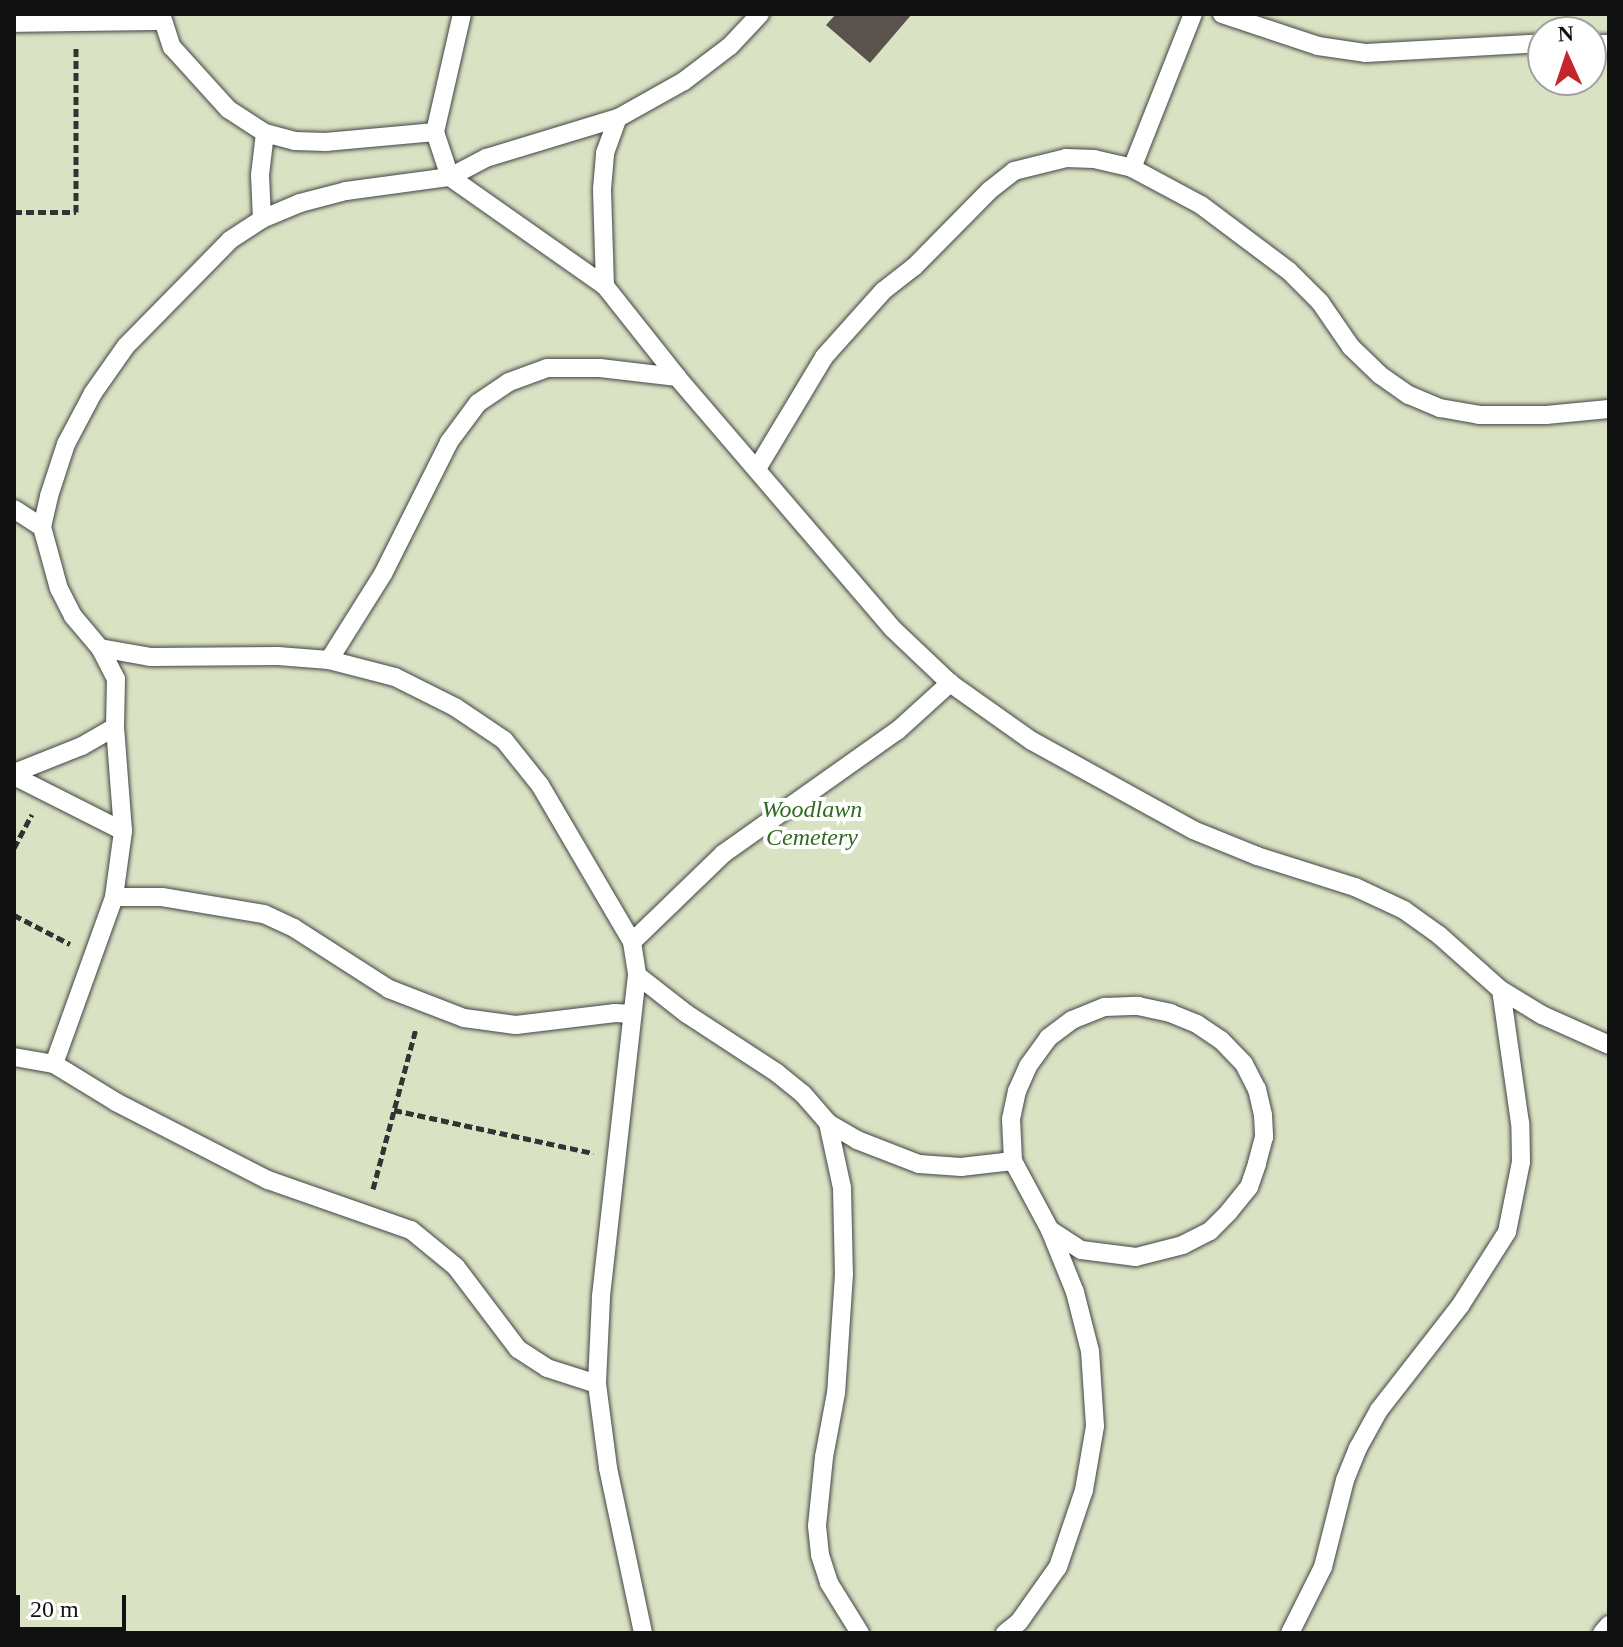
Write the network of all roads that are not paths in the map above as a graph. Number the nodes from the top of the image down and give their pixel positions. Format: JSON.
{"nodes":[{"id":1,"x":462,"y":14,"type":"edge"},
{"id":2,"x":760,"y":14,"type":"edge"},
{"id":3,"x":1193,"y":14,"type":"edge"},
{"id":4,"x":1222,"y":14,"type":"edge"},
{"id":5,"x":161,"y":17,"type":"edge"},
{"id":6,"x":14,"y":23,"type":"edge"},
{"id":7,"x":1527,"y":44,"type":"edge"},
{"id":8,"x":618,"y":118,"type":"junction"},
{"id":9,"x":435,"y":132,"type":"junction"},
{"id":10,"x":265,"y":133,"type":"junction"},
{"id":11,"x":1132,"y":168,"type":"junction"},
{"id":12,"x":450,"y":177,"type":"junction"},
{"id":13,"x":262,"y":219,"type":"junction"},
{"id":14,"x":605,"y":286,"type":"junction"},
{"id":15,"x":677,"y":377,"type":"junction"},
{"id":16,"x":1609,"y":409,"type":"edge"},
{"id":17,"x":758,"y":467,"type":"junction"},
{"id":18,"x":14,"y":509,"type":"edge"},
{"id":19,"x":42,"y":527,"type":"junction"},
{"id":20,"x":100,"y":648,"type":"junction"},
{"id":21,"x":329,"y":660,"type":"junction"},
{"id":22,"x":950,"y":683,"type":"junction"},
{"id":23,"x":115,"y":727,"type":"junction"},
{"id":24,"x":14,"y":774,"type":"edge"},
{"id":25,"x":123,"y":831,"type":"junction"},
{"id":26,"x":114,"y":897,"type":"junction"},
{"id":27,"x":632,"y":942,"type":"junction"},
{"id":28,"x":637,"y":975,"type":"junction"},
{"id":29,"x":1501,"y":990,"type":"junction"},
{"id":30,"x":632,"y":1014,"type":"junction"},
{"id":31,"x":1609,"y":1045,"type":"edge"},
{"id":32,"x":14,"y":1057,"type":"edge"},
{"id":33,"x":54,"y":1064,"type":"junction"},
{"id":34,"x":828,"y":1123,"type":"junction"},
{"id":35,"x":1013,"y":1161,"type":"junction"},
{"id":36,"x":1050,"y":1230,"type":"junction"},
{"id":37,"x":597,"y":1384,"type":"junction"},
{"id":38,"x":1609,"y":1625,"type":"edge"},
{"id":39,"x":643,"y":1633,"type":"edge"},
{"id":40,"x":860,"y":1633,"type":"edge"},
{"id":41,"x":1005,"y":1633,"type":"edge"},
{"id":42,"x":1290,"y":1633,"type":"edge"},
{"id":43,"x":1602,"y":1633,"type":"edge"}],
"edges":[{"from":1,"to":9,"type":"lane"},
{"from":2,"to":8,"type":"lane"},
{"from":3,"to":11,"type":"lane"},
{"from":4,"to":7,"type":"lane"},
{"from":5,"to":6,"type":"lane"},
{"from":5,"to":10,"type":"lane"},
{"from":8,"to":12,"type":"lane"},
{"from":8,"to":14,"type":"lane"},
{"from":9,"to":10,"type":"lane"},
{"from":9,"to":12,"type":"lane"},
{"from":10,"to":13,"type":"lane"},
{"from":11,"to":16,"type":"lane"},
{"from":11,"to":17,"type":"lane"},
{"from":12,"to":13,"type":"lane"},
{"from":12,"to":14,"type":"lane"},
{"from":13,"to":19,"type":"lane"},
{"from":14,"to":15,"type":"lane"},
{"from":15,"to":17,"type":"lane"},
{"from":15,"to":21,"type":"lane"},
{"from":17,"to":22,"type":"lane"},
{"from":18,"to":19,"type":"lane"},
{"from":19,"to":20,"type":"lane"},
{"from":20,"to":21,"type":"lane"},
{"from":20,"to":23,"type":"lane"},
{"from":21,"to":27,"type":"lane"},
{"from":22,"to":27,"type":"lane"},
{"from":22,"to":29,"type":"lane"},
{"from":23,"to":24,"type":"lane"},
{"from":23,"to":25,"type":"lane"},
{"from":24,"to":25,"type":"lane"},
{"from":25,"to":26,"type":"lane"},
{"from":26,"to":30,"type":"lane"},
{"from":26,"to":33,"type":"lane"},
{"from":27,"to":28,"type":"lane"},
{"from":28,"to":30,"type":"lane"},
{"from":28,"to":34,"type":"lane"},
{"from":29,"to":31,"type":"lane"},
{"from":29,"to":42,"type":"lane"},
{"from":30,"to":37,"type":"lane"},
{"from":32,"to":33,"type":"lane"},
{"from":33,"to":37,"type":"lane"},
{"from":34,"to":35,"type":"lane"},
{"from":34,"to":40,"type":"lane"},
{"from":35,"to":36,"type":"lane"},
{"from":35,"to":36,"type":"lane"},
{"from":36,"to":41,"type":"lane"},
{"from":37,"to":39,"type":"lane"},
{"from":38,"to":43,"type":"lane"}]}
